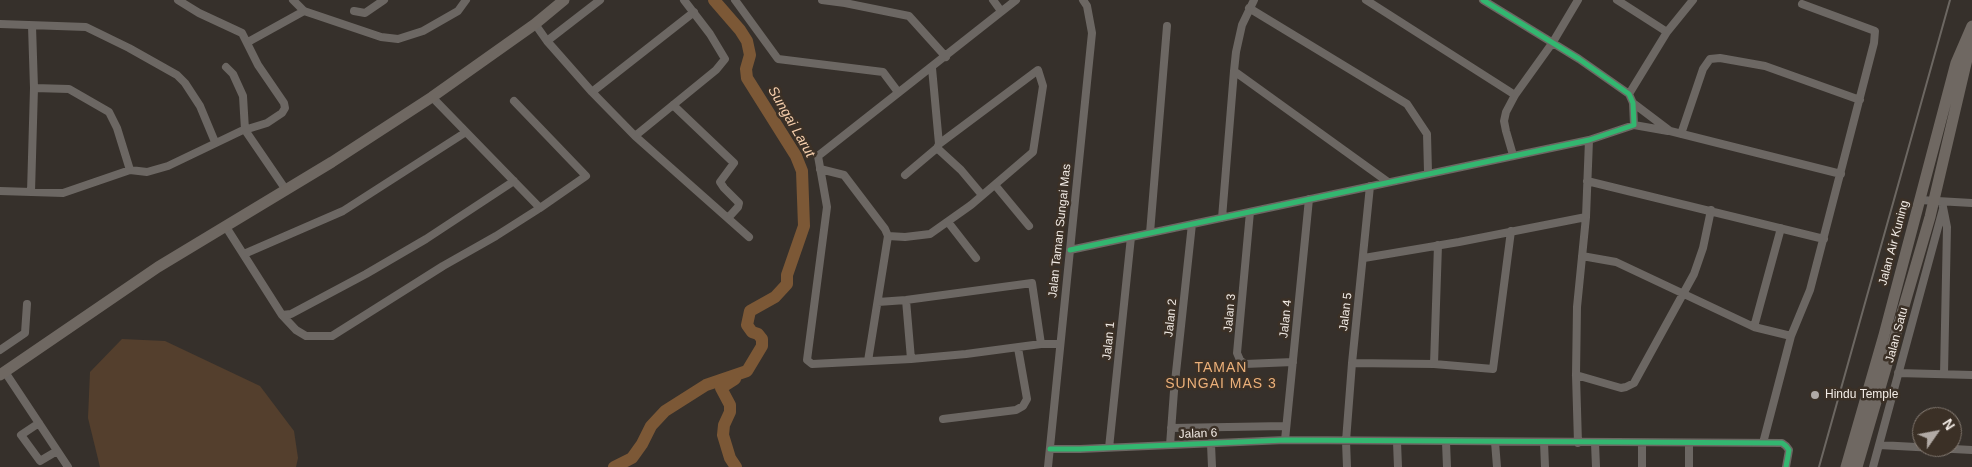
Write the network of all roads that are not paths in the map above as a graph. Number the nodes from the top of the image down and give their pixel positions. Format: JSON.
{"nodes":[{"id":1,"x":178,"y":0,"type":"edge"},
{"id":2,"x":293,"y":0,"type":"edge"},
{"id":3,"x":384,"y":0,"type":"edge"},
{"id":4,"x":466,"y":0,"type":"edge"},
{"id":5,"x":564,"y":0,"type":"edge"},
{"id":6,"x":600,"y":0,"type":"edge"},
{"id":7,"x":684,"y":0,"type":"edge"},
{"id":8,"x":735,"y":0,"type":"edge"},
{"id":9,"x":822,"y":0,"type":"edge"},
{"id":10,"x":993,"y":0,"type":"edge"},
{"id":11,"x":1016,"y":0,"type":"edge"},
{"id":12,"x":1083,"y":0,"type":"edge"},
{"id":13,"x":1254,"y":0,"type":"edge"},
{"id":14,"x":1366,"y":0,"type":"edge"},
{"id":15,"x":1483,"y":0,"type":"edge"},
{"id":16,"x":1578,"y":0,"type":"edge"},
{"id":17,"x":1617,"y":0,"type":"edge"},
{"id":18,"x":1693,"y":0,"type":"edge"},
{"id":19,"x":1802,"y":4,"type":"dead end"},
{"id":20,"x":1249,"y":8,"type":"junction"},
{"id":21,"x":304,"y":11,"type":"junction"},
{"id":22,"x":354,"y":11,"type":"dead end"},
{"id":23,"x":1002,"y":11,"type":"junction"},
{"id":24,"x":694,"y":12,"type":"junction"},
{"id":25,"x":0,"y":24,"type":"edge"},
{"id":26,"x":535,"y":24,"type":"junction"},
{"id":27,"x":32,"y":26,"type":"junction"},
{"id":28,"x":1167,"y":26,"type":"dead end"},
{"id":29,"x":1972,"y":26,"type":"edge"},
{"id":30,"x":1667,"y":32,"type":"junction"},
{"id":31,"x":1972,"y":37,"type":"edge"},
{"id":32,"x":547,"y":41,"type":"junction"},
{"id":33,"x":248,"y":42,"type":"junction"},
{"id":34,"x":1553,"y":42,"type":"junction"},
{"id":35,"x":946,"y":57,"type":"junction"},
{"id":36,"x":226,"y":66,"type":"dead end"},
{"id":37,"x":932,"y":68,"type":"junction"},
{"id":38,"x":1234,"y":71,"type":"junction"},
{"id":39,"x":34,"y":88,"type":"junction"},
{"id":40,"x":592,"y":92,"type":"junction"},
{"id":41,"x":898,"y":92,"type":"junction"},
{"id":42,"x":1630,"y":94,"type":"junction"},
{"id":43,"x":1516,"y":95,"type":"junction"},
{"id":44,"x":432,"y":97,"type":"junction"},
{"id":45,"x":1860,"y":100,"type":"junction"},
{"id":46,"x":514,"y":101,"type":"dead end"},
{"id":47,"x":1633,"y":103,"type":"junction"},
{"id":48,"x":673,"y":105,"type":"junction"},
{"id":49,"x":1634,"y":125,"type":"junction"},
{"id":50,"x":245,"y":130,"type":"junction"},
{"id":51,"x":1670,"y":131,"type":"junction"},
{"id":52,"x":466,"y":132,"type":"junction"},
{"id":53,"x":1681,"y":134,"type":"junction"},
{"id":54,"x":635,"y":136,"type":"junction"},
{"id":55,"x":1589,"y":140,"type":"junction"},
{"id":56,"x":215,"y":142,"type":"junction"},
{"id":57,"x":938,"y":146,"type":"junction"},
{"id":58,"x":1512,"y":155,"type":"junction"},
{"id":59,"x":820,"y":169,"type":"junction"},
{"id":60,"x":130,"y":170,"type":"junction"},
{"id":61,"x":1428,"y":172,"type":"junction"},
{"id":62,"x":1841,"y":174,"type":"junction"},
{"id":63,"x":905,"y":175,"type":"dead end"},
{"id":64,"x":514,"y":181,"type":"junction"},
{"id":65,"x":1587,"y":181,"type":"junction"},
{"id":66,"x":1388,"y":182,"type":"junction"},
{"id":67,"x":996,"y":185,"type":"junction"},
{"id":68,"x":1370,"y":186,"type":"junction"},
{"id":69,"x":286,"y":190,"type":"junction"},
{"id":70,"x":0,"y":191,"type":"edge"},
{"id":71,"x":31,"y":192,"type":"junction"},
{"id":72,"x":982,"y":196,"type":"junction"},
{"id":73,"x":1309,"y":199,"type":"junction"},
{"id":74,"x":1920,"y":200,"type":"junction"},
{"id":75,"x":1972,"y":203,"type":"edge"},
{"id":76,"x":1940,"y":205,"type":"junction"},
{"id":77,"x":540,"y":208,"type":"junction"},
{"id":78,"x":1711,"y":210,"type":"junction"},
{"id":79,"x":1250,"y":212,"type":"junction"},
{"id":80,"x":1586,"y":217,"type":"junction"},
{"id":81,"x":728,"y":218,"type":"junction"},
{"id":82,"x":1222,"y":218,"type":"junction"},
{"id":83,"x":948,"y":222,"type":"junction"},
{"id":84,"x":1192,"y":224,"type":"junction"},
{"id":85,"x":1029,"y":226,"type":"dead end"},
{"id":86,"x":226,"y":227,"type":"junction"},
{"id":87,"x":1781,"y":228,"type":"junction"},
{"id":88,"x":1511,"y":231,"type":"junction"},
{"id":89,"x":1150,"y":233,"type":"junction"},
{"id":90,"x":749,"y":236,"type":"dead end"},
{"id":91,"x":888,"y":236,"type":"junction"},
{"id":92,"x":1131,"y":237,"type":"junction"},
{"id":93,"x":1824,"y":239,"type":"junction"},
{"id":94,"x":1438,"y":245,"type":"junction"},
{"id":95,"x":1070,"y":250,"type":"junction"},
{"id":96,"x":244,"y":254,"type":"junction"},
{"id":97,"x":1582,"y":256,"type":"junction"},
{"id":98,"x":976,"y":258,"type":"dead end"},
{"id":99,"x":1364,"y":258,"type":"junction"},
{"id":100,"x":1684,"y":294,"type":"junction"},
{"id":101,"x":906,"y":300,"type":"junction"},
{"id":102,"x":878,"y":302,"type":"junction"},
{"id":103,"x":28,"y":304,"type":"dead end"},
{"id":104,"x":282,"y":315,"type":"junction"},
{"id":105,"x":1754,"y":327,"type":"junction"},
{"id":106,"x":1791,"y":336,"type":"junction"},
{"id":107,"x":1041,"y":344,"type":"junction"},
{"id":108,"x":1059,"y":344,"type":"junction"},
{"id":109,"x":1018,"y":348,"type":"junction"},
{"id":110,"x":0,"y":350,"type":"edge"},
{"id":111,"x":911,"y":359,"type":"junction"},
{"id":112,"x":868,"y":361,"type":"junction"},
{"id":113,"x":1293,"y":362,"type":"junction"},
{"id":114,"x":1352,"y":363,"type":"junction"},
{"id":115,"x":1434,"y":364,"type":"junction"},
{"id":116,"x":3,"y":374,"type":"edge"},
{"id":117,"x":1898,"y":374,"type":"junction"},
{"id":118,"x":1944,"y":374,"type":"junction"},
{"id":119,"x":1576,"y":375,"type":"junction"},
{"id":120,"x":1972,"y":375,"type":"edge"},
{"id":121,"x":943,"y":419,"type":"dead end"},
{"id":122,"x":39,"y":423,"type":"junction"},
{"id":123,"x":1285,"y":426,"type":"junction"},
{"id":124,"x":1171,"y":428,"type":"junction"},
{"id":125,"x":1285,"y":440,"type":"junction"},
{"id":126,"x":1346,"y":441,"type":"junction"},
{"id":127,"x":1397,"y":442,"type":"junction"},
{"id":128,"x":1446,"y":442,"type":"junction"},
{"id":129,"x":1496,"y":442,"type":"junction"},
{"id":130,"x":1544,"y":442,"type":"junction"},
{"id":131,"x":1578,"y":442,"type":"junction"},
{"id":132,"x":1595,"y":443,"type":"junction"},
{"id":133,"x":1642,"y":443,"type":"junction"},
{"id":134,"x":1689,"y":443,"type":"junction"},
{"id":135,"x":1763,"y":443,"type":"junction"},
{"id":136,"x":1211,"y":444,"type":"junction"},
{"id":137,"x":1170,"y":445,"type":"junction"},
{"id":138,"x":1879,"y":445,"type":"junction"},
{"id":139,"x":1109,"y":448,"type":"junction"},
{"id":140,"x":1050,"y":449,"type":"junction"},
{"id":141,"x":1972,"y":450,"type":"edge"},
{"id":142,"x":57,"y":451,"type":"junction"},
{"id":143,"x":68,"y":467,"type":"edge"},
{"id":144,"x":1048,"y":467,"type":"edge"},
{"id":145,"x":1212,"y":467,"type":"edge"},
{"id":146,"x":1347,"y":467,"type":"edge"},
{"id":147,"x":1398,"y":467,"type":"edge"},
{"id":148,"x":1446,"y":467,"type":"edge"},
{"id":149,"x":1496,"y":467,"type":"edge"},
{"id":150,"x":1545,"y":467,"type":"edge"},
{"id":151,"x":1596,"y":467,"type":"edge"},
{"id":152,"x":1642,"y":467,"type":"edge"},
{"id":153,"x":1689,"y":467,"type":"edge"},
{"id":154,"x":1786,"y":467,"type":"edge"},
{"id":155,"x":1846,"y":467,"type":"edge"},
{"id":156,"x":1858,"y":467,"type":"edge"},
{"id":157,"x":1873,"y":467,"type":"edge"}],
"edges":[{"from":1,"to":33,"type":"street"},
{"from":2,"to":21,"type":"street"},
{"from":3,"to":22,"type":"street"},
{"from":4,"to":21,"type":"street"},
{"from":5,"to":26,"type":"main road"},
{"from":6,"to":32,"type":"street"},
{"from":7,"to":24,"type":"street"},
{"from":8,"to":41,"type":"street"},
{"from":9,"to":35,"type":"street"},
{"from":10,"to":23,"type":"street"},
{"from":11,"to":23,"type":"street"},
{"from":12,"to":95,"type":"street","name":"Jalan Taman Sungai Mas"},
{"from":13,"to":20,"type":"street"},
{"from":14,"to":43,"type":"street"},
{"from":15,"to":34,"type":"street"},
{"from":16,"to":34,"type":"street"},
{"from":17,"to":30,"type":"street"},
{"from":18,"to":30,"type":"street"},
{"from":19,"to":45,"type":"street"},
{"from":20,"to":38,"type":"street"},
{"from":20,"to":61,"type":"street"},
{"from":21,"to":33,"type":"street"},
{"from":23,"to":35,"type":"street"},
{"from":24,"to":40,"type":"street"},
{"from":24,"to":48,"type":"street"},
{"from":25,"to":27,"type":"street"},
{"from":26,"to":32,"type":"street"},
{"from":26,"to":44,"type":"main road"},
{"from":27,"to":39,"type":"street"},
{"from":27,"to":56,"type":"street"},
{"from":28,"to":89,"type":"street"},
{"from":29,"to":74,"type":"main road","name":"Jalan Air Kuning"},
{"from":30,"to":42,"type":"street"},
{"from":31,"to":76,"type":"main road"},
{"from":32,"to":40,"type":"street"},
{"from":33,"to":50,"type":"street"},
{"from":34,"to":42,"type":"street"},
{"from":34,"to":43,"type":"street"},
{"from":35,"to":37,"type":"street"},
{"from":36,"to":50,"type":"street"},
{"from":37,"to":41,"type":"street"},
{"from":37,"to":57,"type":"street"},
{"from":38,"to":66,"type":"street"},
{"from":38,"to":82,"type":"street"},
{"from":39,"to":60,"type":"street"},
{"from":39,"to":71,"type":"street"},
{"from":40,"to":54,"type":"street"},
{"from":41,"to":59,"type":"street"},
{"from":42,"to":47,"type":"street"},
{"from":43,"to":58,"type":"street"},
{"from":44,"to":52,"type":"street"},
{"from":44,"to":69,"type":"main road"},
{"from":45,"to":53,"type":"street"},
{"from":45,"to":62,"type":"street"},
{"from":46,"to":77,"type":"street"},
{"from":47,"to":49,"type":"street"},
{"from":47,"to":51,"type":"street"},
{"from":48,"to":54,"type":"street"},
{"from":48,"to":81,"type":"street"},
{"from":49,"to":51,"type":"street"},
{"from":49,"to":55,"type":"street"},
{"from":50,"to":56,"type":"street"},
{"from":50,"to":69,"type":"street"},
{"from":51,"to":53,"type":"street"},
{"from":52,"to":64,"type":"street"},
{"from":52,"to":96,"type":"street"},
{"from":53,"to":62,"type":"street"},
{"from":54,"to":81,"type":"street"},
{"from":55,"to":58,"type":"street"},
{"from":55,"to":65,"type":"street"},
{"from":56,"to":60,"type":"street"},
{"from":57,"to":63,"type":"street"},
{"from":57,"to":67,"type":"street"},
{"from":57,"to":72,"type":"street"},
{"from":58,"to":61,"type":"street"},
{"from":59,"to":91,"type":"street"},
{"from":59,"to":112,"type":"street"},
{"from":60,"to":71,"type":"street"},
{"from":61,"to":66,"type":"street"},
{"from":62,"to":93,"type":"street"},
{"from":64,"to":77,"type":"street"},
{"from":64,"to":104,"type":"street"},
{"from":65,"to":78,"type":"street"},
{"from":65,"to":80,"type":"street"},
{"from":66,"to":68,"type":"street"},
{"from":67,"to":72,"type":"street"},
{"from":67,"to":85,"type":"street"},
{"from":68,"to":73,"type":"street"},
{"from":68,"to":99,"type":"street","name":"Jalan 5"},
{"from":69,"to":86,"type":"main road"},
{"from":70,"to":71,"type":"street"},
{"from":72,"to":83,"type":"street"},
{"from":73,"to":79,"type":"street"},
{"from":73,"to":113,"type":"street","name":"Jalan 4"},
{"from":74,"to":76,"type":"street"},
{"from":74,"to":155,"type":"main road","name":"Jalan Air Kuning"},
{"from":75,"to":76,"type":"street"},
{"from":76,"to":117,"type":"street","name":"Jalan Satu"},
{"from":76,"to":118,"type":"street"},
{"from":76,"to":156,"type":"main road"},
{"from":77,"to":104,"type":"street"},
{"from":78,"to":87,"type":"street"},
{"from":78,"to":100,"type":"street"},
{"from":79,"to":82,"type":"street"},
{"from":79,"to":113,"type":"street","name":"Jalan 3"},
{"from":80,"to":88,"type":"street"},
{"from":80,"to":97,"type":"street"},
{"from":81,"to":90,"type":"street"},
{"from":82,"to":84,"type":"street"},
{"from":83,"to":91,"type":"street"},
{"from":83,"to":98,"type":"street"},
{"from":84,"to":89,"type":"street"},
{"from":84,"to":124,"type":"street","name":"Jalan 2"},
{"from":86,"to":96,"type":"street"},
{"from":86,"to":116,"type":"main road"},
{"from":87,"to":93,"type":"street"},
{"from":87,"to":105,"type":"street"},
{"from":88,"to":94,"type":"street"},
{"from":88,"to":115,"type":"street"},
{"from":89,"to":92,"type":"street"},
{"from":91,"to":102,"type":"street"},
{"from":92,"to":95,"type":"street"},
{"from":92,"to":139,"type":"street","name":"Jalan 1"},
{"from":93,"to":106,"type":"street"},
{"from":94,"to":99,"type":"street"},
{"from":94,"to":115,"type":"street"},
{"from":95,"to":108,"type":"street","name":"Jalan Taman Sungai Mas"},
{"from":96,"to":104,"type":"street"},
{"from":97,"to":100,"type":"street"},
{"from":97,"to":119,"type":"street"},
{"from":99,"to":114,"type":"street","name":"Jalan 5"},
{"from":100,"to":105,"type":"street"},
{"from":100,"to":119,"type":"street"},
{"from":101,"to":102,"type":"street"},
{"from":101,"to":107,"type":"street"},
{"from":101,"to":111,"type":"street"},
{"from":102,"to":112,"type":"street"},
{"from":103,"to":110,"type":"street"},
{"from":105,"to":106,"type":"street"},
{"from":106,"to":135,"type":"street"},
{"from":107,"to":108,"type":"street"},
{"from":107,"to":109,"type":"street"},
{"from":108,"to":140,"type":"street","name":"Jalan Taman Sungai Mas"},
{"from":109,"to":111,"type":"street"},
{"from":109,"to":121,"type":"street"},
{"from":111,"to":112,"type":"street"},
{"from":113,"to":123,"type":"street","name":"Jalan 4"},
{"from":114,"to":115,"type":"street"},
{"from":114,"to":126,"type":"street","name":"Jalan 5"},
{"from":116,"to":122,"type":"street"},
{"from":117,"to":118,"type":"street"},
{"from":117,"to":138,"type":"street","name":"Jalan Satu"},
{"from":118,"to":120,"type":"street"},
{"from":119,"to":131,"type":"street"},
{"from":122,"to":142,"type":"street"},
{"from":122,"to":142,"type":"street"},
{"from":123,"to":124,"type":"street"},
{"from":123,"to":125,"type":"street","name":"Jalan 4"},
{"from":124,"to":137,"type":"street","name":"Jalan 2"},
{"from":125,"to":126,"type":"street","name":"Jalan 6"},
{"from":125,"to":136,"type":"street","name":"Jalan 6"},
{"from":126,"to":127,"type":"street","name":"Jalan 6"},
{"from":126,"to":146,"type":"street","name":"Jalan 5"},
{"from":127,"to":128,"type":"street","name":"Jalan 6"},
{"from":127,"to":147,"type":"street"},
{"from":128,"to":129,"type":"street","name":"Jalan 6"},
{"from":128,"to":148,"type":"street"},
{"from":129,"to":130,"type":"street","name":"Jalan 6"},
{"from":129,"to":149,"type":"street"},
{"from":130,"to":131,"type":"street","name":"Jalan 6"},
{"from":130,"to":150,"type":"street"},
{"from":131,"to":132,"type":"street","name":"Jalan 6"},
{"from":132,"to":133,"type":"street","name":"Jalan 6"},
{"from":132,"to":151,"type":"street"},
{"from":133,"to":134,"type":"street","name":"Jalan 6"},
{"from":133,"to":152,"type":"street"},
{"from":134,"to":135,"type":"street","name":"Jalan 6"},
{"from":134,"to":153,"type":"street"},
{"from":135,"to":154,"type":"street","name":"Jalan 6"},
{"from":136,"to":137,"type":"street","name":"Jalan 6"},
{"from":136,"to":145,"type":"street"},
{"from":137,"to":139,"type":"street","name":"Jalan 6"},
{"from":138,"to":141,"type":"street"},
{"from":138,"to":157,"type":"street","name":"Jalan Satu"},
{"from":139,"to":140,"type":"street","name":"Jalan 6"},
{"from":140,"to":144,"type":"street","name":"Jalan Taman Sungai Mas"},
{"from":142,"to":143,"type":"street"}]}
